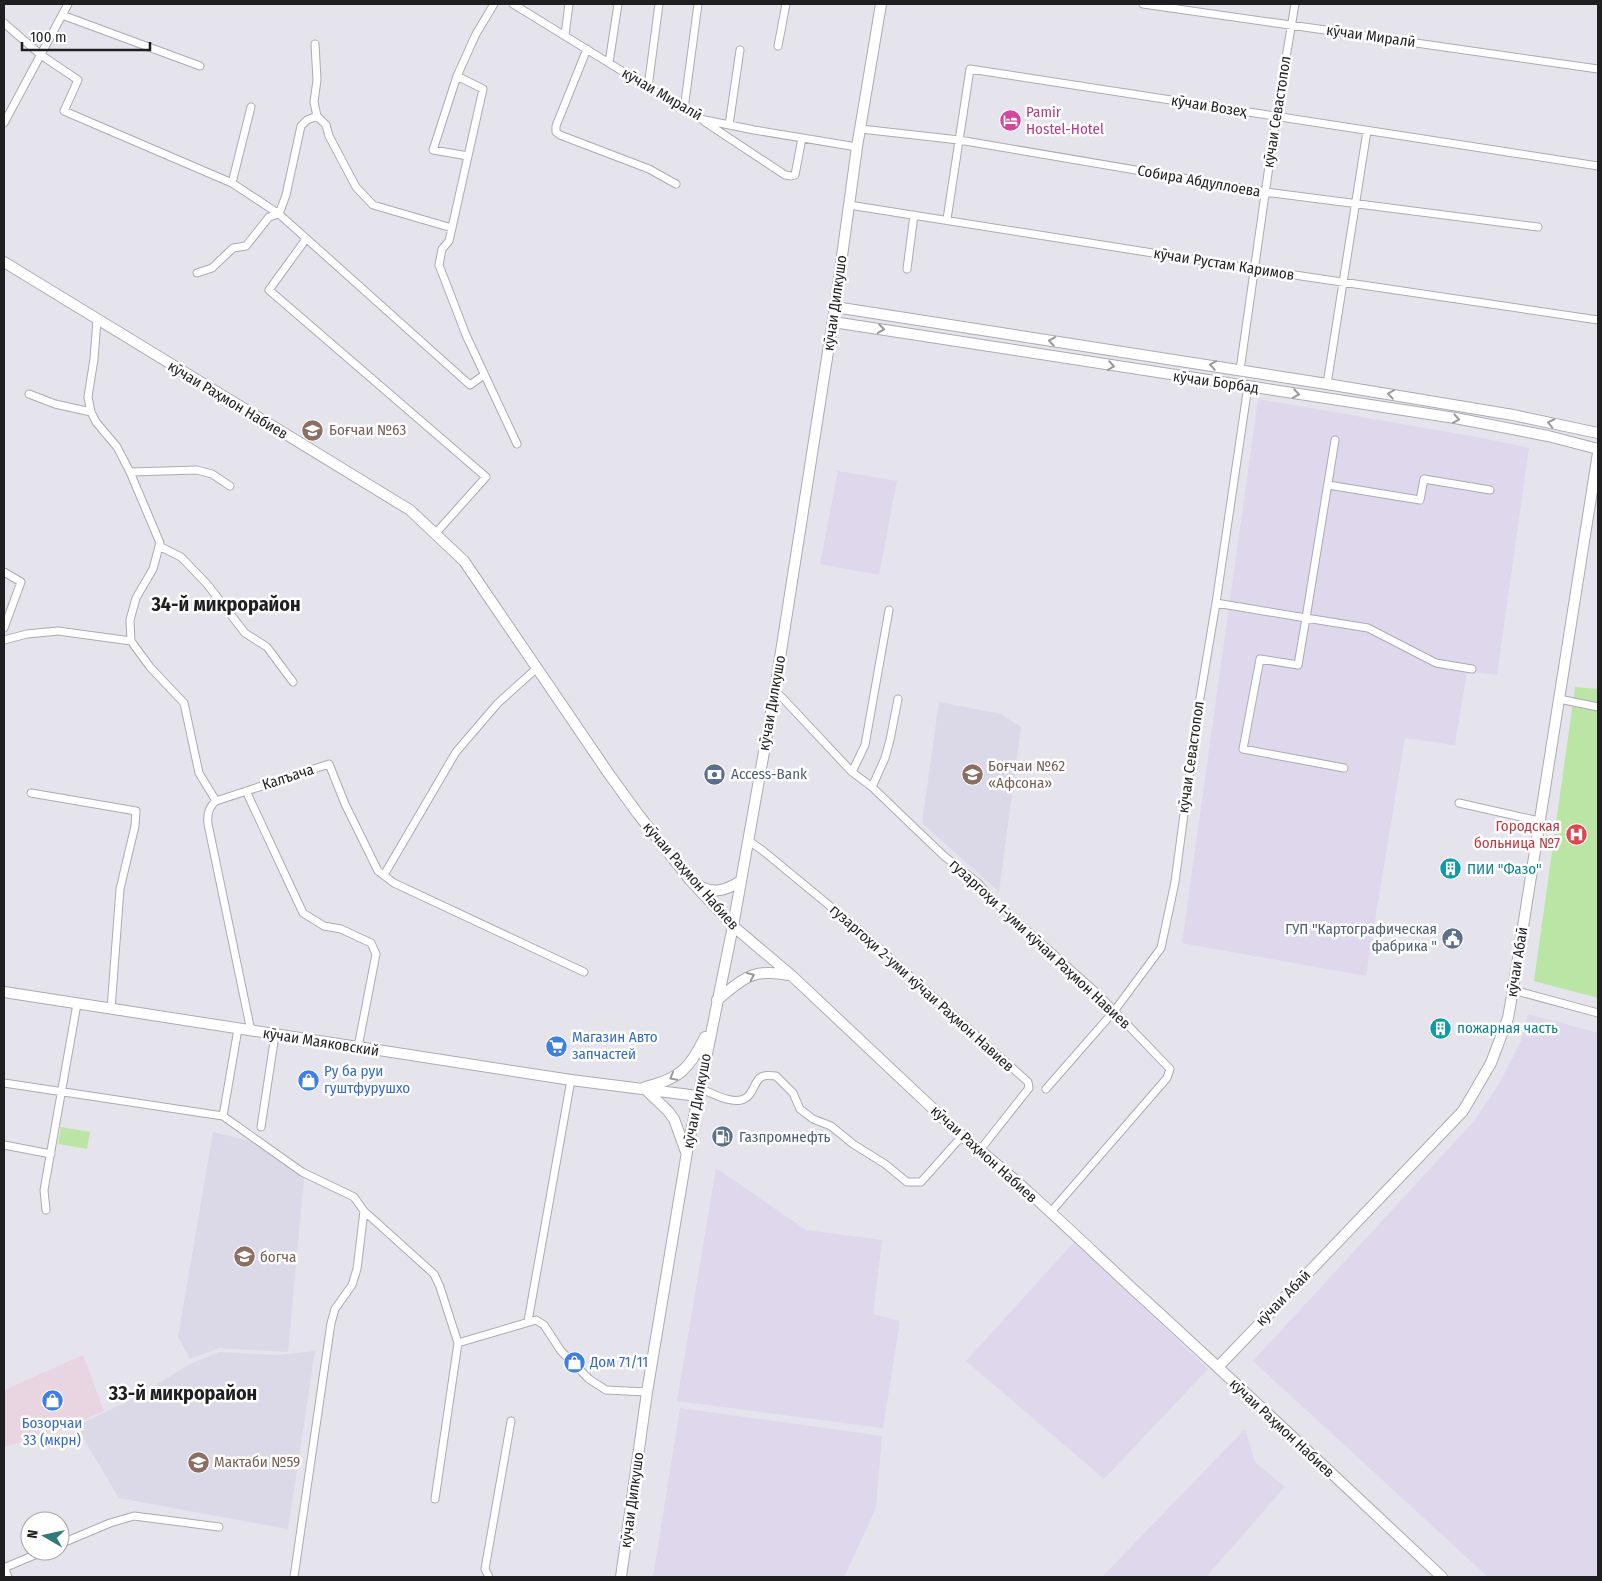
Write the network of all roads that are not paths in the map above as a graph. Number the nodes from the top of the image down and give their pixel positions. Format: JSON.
{"nodes":[{"id":1,"x":68,"y":4,"type":"edge"},
{"id":2,"x":494,"y":4,"type":"edge"},
{"id":3,"x":513,"y":4,"type":"edge"},
{"id":4,"x":570,"y":4,"type":"edge"},
{"id":5,"x":618,"y":4,"type":"edge"},
{"id":6,"x":659,"y":4,"type":"edge"},
{"id":7,"x":698,"y":4,"type":"edge"},
{"id":8,"x":786,"y":4,"type":"edge"},
{"id":9,"x":881,"y":4,"type":"edge"},
{"id":10,"x":1143,"y":4,"type":"edge"},
{"id":11,"x":1295,"y":4,"type":"edge"},
{"id":12,"x":62,"y":15,"type":"junction"},
{"id":13,"x":4,"y":24,"type":"edge"},
{"id":14,"x":1292,"y":24,"type":"junction"},
{"id":15,"x":564,"y":35,"type":"junction"},
{"id":16,"x":315,"y":44,"type":"dead end"},
{"id":17,"x":778,"y":46,"type":"dead end"},
{"id":18,"x":587,"y":49,"type":"junction"},
{"id":19,"x":740,"y":50,"type":"dead end"},
{"id":20,"x":41,"y":55,"type":"junction"},
{"id":21,"x":609,"y":63,"type":"junction"},
{"id":22,"x":200,"y":66,"type":"dead end"},
{"id":23,"x":1598,"y":69,"type":"edge"},
{"id":24,"x":457,"y":76,"type":"junction"},
{"id":25,"x":648,"y":87,"type":"junction"},
{"id":26,"x":251,"y":107,"type":"dead end"},
{"id":27,"x":684,"y":109,"type":"junction"},
{"id":28,"x":317,"y":116,"type":"junction"},
{"id":29,"x":1276,"y":117,"type":"junction"},
{"id":30,"x":700,"y":119,"type":"junction"},
{"id":31,"x":4,"y":123,"type":"edge"},
{"id":32,"x":729,"y":125,"type":"junction"},
{"id":33,"x":860,"y":129,"type":"junction"},
{"id":34,"x":1366,"y":131,"type":"junction"},
{"id":35,"x":802,"y":138,"type":"junction"},
{"id":36,"x":959,"y":140,"type":"junction"},
{"id":37,"x":857,"y":147,"type":"junction"},
{"id":38,"x":468,"y":156,"type":"junction"},
{"id":39,"x":1598,"y":166,"type":"edge"},
{"id":40,"x":232,"y":183,"type":"junction"},
{"id":41,"x":676,"y":184,"type":"dead end"},
{"id":42,"x":1265,"y":192,"type":"junction"},
{"id":43,"x":1354,"y":204,"type":"junction"},
{"id":44,"x":849,"y":205,"type":"junction"},
{"id":45,"x":279,"y":214,"type":"junction"},
{"id":46,"x":914,"y":214,"type":"junction"},
{"id":47,"x":947,"y":219,"type":"junction"},
{"id":48,"x":1538,"y":227,"type":"dead end"},
{"id":49,"x":452,"y":228,"type":"junction"},
{"id":50,"x":306,"y":239,"type":"junction"},
{"id":51,"x":4,"y":262,"type":"edge"},
{"id":52,"x":907,"y":269,"type":"dead end"},
{"id":53,"x":1254,"y":269,"type":"junction"},
{"id":54,"x":197,"y":273,"type":"dead end"},
{"id":55,"x":1342,"y":282,"type":"junction"},
{"id":56,"x":835,"y":307,"type":"junction"},
{"id":57,"x":97,"y":320,"type":"junction"},
{"id":58,"x":1598,"y":320,"type":"edge"},
{"id":59,"x":833,"y":322,"type":"junction"},
{"id":60,"x":1240,"y":370,"type":"junction"},
{"id":61,"x":484,"y":374,"type":"junction"},
{"id":62,"x":1326,"y":384,"type":"junction"},
{"id":63,"x":1248,"y":386,"type":"junction"},
{"id":64,"x":30,"y":394,"type":"dead end"},
{"id":65,"x":91,"y":412,"type":"junction"},
{"id":66,"x":1598,"y":433,"type":"edge"},
{"id":67,"x":1335,"y":440,"type":"dead end"},
{"id":68,"x":517,"y":444,"type":"dead end"},
{"id":69,"x":1598,"y":449,"type":"edge"},
{"id":70,"x":1598,"y":453,"type":"edge"},
{"id":71,"x":130,"y":472,"type":"junction"},
{"id":72,"x":230,"y":486,"type":"dead end"},
{"id":73,"x":1328,"y":486,"type":"junction"},
{"id":74,"x":1490,"y":490,"type":"dead end"},
{"id":75,"x":435,"y":534,"type":"junction"},
{"id":76,"x":159,"y":546,"type":"junction"},
{"id":77,"x":4,"y":572,"type":"edge"},
{"id":78,"x":1216,"y":603,"type":"junction"},
{"id":79,"x":889,"y":610,"type":"dead end"},
{"id":80,"x":1306,"y":618,"type":"junction"},
{"id":81,"x":4,"y":628,"type":"edge"},
{"id":82,"x":4,"y":640,"type":"edge"},
{"id":83,"x":131,"y":641,"type":"junction"},
{"id":84,"x":537,"y":668,"type":"junction"},
{"id":85,"x":1472,"y":669,"type":"dead end"},
{"id":86,"x":293,"y":682,"type":"dead end"},
{"id":87,"x":775,"y":690,"type":"junction"},
{"id":88,"x":898,"y":699,"type":"dead end"},
{"id":89,"x":1559,"y":700,"type":"junction"},
{"id":90,"x":1598,"y":707,"type":"edge"},
{"id":91,"x":1344,"y":768,"type":"dead end"},
{"id":92,"x":852,"y":772,"type":"junction"},
{"id":93,"x":872,"y":787,"type":"junction"},
{"id":94,"x":246,"y":791,"type":"junction"},
{"id":95,"x":31,"y":793,"type":"dead end"},
{"id":96,"x":216,"y":801,"type":"junction"},
{"id":97,"x":1459,"y":803,"type":"dead end"},
{"id":98,"x":1539,"y":822,"type":"junction"},
{"id":99,"x":749,"y":841,"type":"junction"},
{"id":100,"x":384,"y":875,"type":"junction"},
{"id":101,"x":690,"y":880,"type":"junction"},
{"id":102,"x":741,"y":881,"type":"junction"},
{"id":103,"x":733,"y":926,"type":"junction"},
{"id":104,"x":584,"y":972,"type":"dead end"},
{"id":105,"x":791,"y":975,"type":"junction"},
{"id":106,"x":1513,"y":990,"type":"junction"},
{"id":107,"x":4,"y":992,"type":"edge"},
{"id":108,"x":717,"y":1000,"type":"junction"},
{"id":109,"x":77,"y":1004,"type":"junction"},
{"id":110,"x":111,"y":1009,"type":"junction"},
{"id":111,"x":1115,"y":1010,"type":"junction"},
{"id":112,"x":1598,"y":1013,"type":"edge"},
{"id":113,"x":712,"y":1025,"type":"junction"},
{"id":114,"x":238,"y":1029,"type":"junction"},
{"id":115,"x":251,"y":1031,"type":"junction"},
{"id":116,"x":275,"y":1035,"type":"junction"},
{"id":117,"x":358,"y":1048,"type":"junction"},
{"id":118,"x":571,"y":1080,"type":"junction"},
{"id":119,"x":4,"y":1083,"type":"edge"},
{"id":120,"x":642,"y":1088,"type":"junction"},
{"id":121,"x":1046,"y":1089,"type":"dead end"},
{"id":122,"x":62,"y":1091,"type":"junction"},
{"id":123,"x":698,"y":1093,"type":"junction"},
{"id":124,"x":223,"y":1116,"type":"junction"},
{"id":125,"x":261,"y":1127,"type":"dead end"},
{"id":126,"x":962,"y":1136,"type":"junction"},
{"id":127,"x":4,"y":1145,"type":"edge"},
{"id":128,"x":980,"y":1150,"type":"junction"},
{"id":129,"x":687,"y":1152,"type":"junction"},
{"id":130,"x":51,"y":1154,"type":"junction"},
{"id":131,"x":46,"y":1210,"type":"dead end"},
{"id":132,"x":364,"y":1211,"type":"junction"},
{"id":133,"x":1050,"y":1213,"type":"junction"},
{"id":134,"x":528,"y":1321,"type":"junction"},
{"id":135,"x":458,"y":1343,"type":"junction"},
{"id":136,"x":1218,"y":1367,"type":"junction"},
{"id":137,"x":647,"y":1392,"type":"junction"},
{"id":138,"x":511,"y":1421,"type":"dead end"},
{"id":139,"x":435,"y":1499,"type":"dead end"},
{"id":140,"x":218,"y":1528,"type":"dead end"},
{"id":141,"x":70,"y":1540,"type":"edge"},
{"id":142,"x":20,"y":1561,"type":"edge"},
{"id":143,"x":4,"y":1567,"type":"edge"},
{"id":144,"x":8,"y":1577,"type":"edge"},
{"id":145,"x":294,"y":1577,"type":"edge"},
{"id":146,"x":489,"y":1577,"type":"edge"},
{"id":147,"x":621,"y":1577,"type":"edge"},
{"id":148,"x":1442,"y":1577,"type":"edge"}],
"edges":[{"from":1,"to":12,"type":"street"},
{"from":2,"to":24,"type":"street"},
{"from":3,"to":15,"type":"street","name":"кӯчаи Миралӣ"},
{"from":4,"to":15,"type":"street"},
{"from":5,"to":21,"type":"street"},
{"from":6,"to":25,"type":"street"},
{"from":7,"to":27,"type":"street"},
{"from":8,"to":17,"type":"street"},
{"from":9,"to":33,"type":"main road","name":"кӯчаи Дилкушо"},
{"from":10,"to":14,"type":"street","name":"кӯчаи Миралӣ"},
{"from":11,"to":14,"type":"street","name":"кӯчаи Севастопол"},
{"from":12,"to":20,"type":"street"},
{"from":12,"to":22,"type":"street"},
{"from":13,"to":20,"type":"street"},
{"from":14,"to":23,"type":"street","name":"кӯчаи Миралӣ"},
{"from":14,"to":29,"type":"street","name":"кӯчаи Севастопол"},
{"from":15,"to":18,"type":"street","name":"кӯчаи Миралӣ"},
{"from":16,"to":28,"type":"street"},
{"from":18,"to":21,"type":"street","name":"кӯчаи Миралӣ"},
{"from":18,"to":41,"type":"street"},
{"from":19,"to":32,"type":"street"},
{"from":20,"to":31,"type":"street"},
{"from":20,"to":40,"type":"street"},
{"from":21,"to":25,"type":"street","name":"кӯчаи Миралӣ"},
{"from":24,"to":38,"type":"street"},
{"from":24,"to":38,"type":"street"},
{"from":25,"to":27,"type":"street","name":"кӯчаи Миралӣ"},
{"from":26,"to":40,"type":"street"},
{"from":27,"to":30,"type":"street","name":"кӯчаи Миралӣ"},
{"from":28,"to":45,"type":"street"},
{"from":28,"to":49,"type":"street"},
{"from":29,"to":34,"type":"street","name":"кӯчаи Возеҳ"},
{"from":29,"to":36,"type":"street","name":"кӯчаи Возеҳ"},
{"from":29,"to":42,"type":"street","name":"кӯчаи Севастопол"},
{"from":30,"to":32,"type":"street","name":"кӯчаи Миралӣ"},
{"from":30,"to":35,"type":"street"},
{"from":32,"to":35,"type":"street","name":"кӯчаи Миралӣ"},
{"from":33,"to":36,"type":"street","name":"Собира Абдуллоева"},
{"from":33,"to":37,"type":"main road","name":"кӯчаи Дилкушо"},
{"from":34,"to":39,"type":"street","name":"кӯчаи Возеҳ"},
{"from":34,"to":43,"type":"street"},
{"from":35,"to":37,"type":"street","name":"кӯчаи Миралӣ"},
{"from":36,"to":42,"type":"street","name":"Собира Абдуллоева"},
{"from":36,"to":47,"type":"street","name":"кӯчаи Возеҳ"},
{"from":37,"to":44,"type":"main road","name":"кӯчаи Дилкушо"},
{"from":38,"to":49,"type":"street"},
{"from":40,"to":45,"type":"street"},
{"from":42,"to":43,"type":"street","name":"Собира Абдуллоева"},
{"from":42,"to":53,"type":"street","name":"кӯчаи Севастопол"},
{"from":43,"to":48,"type":"street","name":"Собира Абдуллоева"},
{"from":43,"to":55,"type":"street"},
{"from":44,"to":46,"type":"street","name":"кӯчаи Рустам Каримов"},
{"from":44,"to":56,"type":"main road","name":"кӯчаи Дилкушо"},
{"from":45,"to":50,"type":"street"},
{"from":45,"to":54,"type":"street"},
{"from":46,"to":47,"type":"street","name":"кӯчаи Рустам Каримов"},
{"from":46,"to":52,"type":"street"},
{"from":47,"to":53,"type":"street","name":"кӯчаи Рустам Каримов"},
{"from":49,"to":61,"type":"street"},
{"from":50,"to":61,"type":"street"},
{"from":50,"to":75,"type":"street"},
{"from":51,"to":57,"type":"main road","name":"кӯчаи Раҳмон Набиев"},
{"from":53,"to":55,"type":"street","name":"кӯчаи Рустам Каримов"},
{"from":53,"to":60,"type":"street","name":"кӯчаи Севастопол"},
{"from":55,"to":58,"type":"street","name":"кӯчаи Рустам Каримов"},
{"from":55,"to":62,"type":"street"},
{"from":56,"to":59,"type":"main road","name":"кӯчаи Дилкушо"},
{"from":60,"to":56,"type":"main road","name":"кӯчаи Борбад","one_way":true},
{"from":57,"to":65,"type":"street"},
{"from":57,"to":75,"type":"main road","name":"кӯчаи Раҳмон Набиев"},
{"from":59,"to":63,"type":"main road","name":"кӯчаи Борбад","one_way":true},
{"from":59,"to":87,"type":"main road","name":"кӯчаи Дилкушо"},
{"from":60,"to":62,"type":"main road","name":"кӯчаи Борбад"},
{"from":61,"to":68,"type":"street"},
{"from":66,"to":62,"type":"main road","name":"кӯчаи Борбад","one_way":true},
{"from":63,"to":69,"type":"main road","name":"кӯчаи Борбад","one_way":true},
{"from":63,"to":78,"type":"street","name":"кӯчаи Севастопол"},
{"from":64,"to":65,"type":"street"},
{"from":65,"to":71,"type":"street"},
{"from":67,"to":73,"type":"street"},
{"from":70,"to":89,"type":"main road","name":"кӯчаи Абаӣ"},
{"from":71,"to":72,"type":"street"},
{"from":71,"to":76,"type":"street"},
{"from":73,"to":74,"type":"street"},
{"from":73,"to":80,"type":"street"},
{"from":75,"to":84,"type":"main road","name":"кӯчаи Раҳмон Набиев"},
{"from":76,"to":83,"type":"street"},
{"from":76,"to":86,"type":"street"},
{"from":77,"to":81,"type":"street"},
{"from":78,"to":80,"type":"street"},
{"from":78,"to":111,"type":"street","name":"кӯчаи Севастопол"},
{"from":79,"to":92,"type":"street"},
{"from":80,"to":85,"type":"street"},
{"from":80,"to":91,"type":"street"},
{"from":82,"to":83,"type":"street"},
{"from":83,"to":96,"type":"street"},
{"from":84,"to":100,"type":"street"},
{"from":84,"to":101,"type":"main road","name":"кӯчаи Раҳмон Набиев"},
{"from":87,"to":92,"type":"street","name":"гузаргоҳи 1-уми кӯчаи Раҳмон Навиев"},
{"from":87,"to":99,"type":"main road","name":"кӯчаи Дилкушо"},
{"from":88,"to":93,"type":"street"},
{"from":89,"to":90,"type":"street"},
{"from":89,"to":98,"type":"main road","name":"кӯчаи Абаӣ"},
{"from":92,"to":93,"type":"street","name":"гузаргоҳи 1-уми кӯчаи Раҳмон Навиев"},
{"from":93,"to":111,"type":"street","name":"гузаргоҳи 1-уми кӯчаи Раҳмон Навиев"},
{"from":94,"to":96,"type":"street","name":"Калъача"},
{"from":94,"to":100,"type":"street","name":"Калъача"},
{"from":94,"to":117,"type":"street"},
{"from":95,"to":110,"type":"street"},
{"from":96,"to":115,"type":"street"},
{"from":97,"to":98,"type":"street"},
{"from":98,"to":106,"type":"main road","name":"кӯчаи Абаӣ"},
{"from":99,"to":102,"type":"main road","name":"кӯчаи Дилкушо"},
{"from":99,"to":128,"type":"street","name":"гузаргоҳи 2-уми кӯчаи Раҳмон Навиев"},
{"from":100,"to":104,"type":"street","name":"Калъача"},
{"from":101,"to":102,"type":"main road"},
{"from":101,"to":103,"type":"main road","name":"кӯчаи Раҳмон Набиев"},
{"from":102,"to":103,"type":"main road","name":"кӯчаи Дилкушо"},
{"from":103,"to":105,"type":"main road","name":"кӯчаи Раҳмон Набиев"},
{"from":103,"to":108,"type":"main road","name":"кӯчаи Дилкушо"},
{"from":108,"to":105,"type":"main road","one_way":true},
{"from":105,"to":126,"type":"main road","name":"кӯчаи Раҳмон Набиев"},
{"from":106,"to":112,"type":"street"},
{"from":106,"to":136,"type":"main road","name":"кӯчаи Абаӣ"},
{"from":107,"to":109,"type":"main road","name":"кӯчаи Маяковский"},
{"from":108,"to":113,"type":"main road","name":"кӯчаи Дилкушо"},
{"from":109,"to":110,"type":"main road","name":"кӯчаи Маяковский"},
{"from":109,"to":122,"type":"street"},
{"from":110,"to":114,"type":"main road","name":"кӯчаи Маяковский"},
{"from":111,"to":121,"type":"street","name":"кӯчаи Севастопол"},
{"from":111,"to":133,"type":"street","name":"гузаргоҳи 1-уми кӯчаи Раҳмон Навиев"},
{"from":113,"to":120,"type":"main road","one_way":true},
{"from":113,"to":123,"type":"main road","name":"кӯчаи Дилкушо"},
{"from":114,"to":115,"type":"main road","name":"кӯчаи Маяковский"},
{"from":114,"to":124,"type":"street"},
{"from":115,"to":116,"type":"main road","name":"кӯчаи Маяковский"},
{"from":116,"to":117,"type":"main road","name":"кӯчаи Маяковский"},
{"from":116,"to":125,"type":"street"},
{"from":117,"to":118,"type":"main road","name":"кӯчаи Маяковский"},
{"from":118,"to":120,"type":"main road","name":"кӯчаи Маяковский"},
{"from":118,"to":134,"type":"street"},
{"from":119,"to":122,"type":"street"},
{"from":120,"to":123,"type":"main road","name":"кӯчаи Маяковский"},
{"from":120,"to":129,"type":"main road"},
{"from":122,"to":124,"type":"street"},
{"from":122,"to":130,"type":"street"},
{"from":123,"to":126,"type":"street"},
{"from":123,"to":129,"type":"main road","name":"кӯчаи Дилкушо"},
{"from":124,"to":132,"type":"street"},
{"from":126,"to":128,"type":"main road","name":"кӯчаи Раҳмон Набиев"},
{"from":127,"to":130,"type":"street"},
{"from":128,"to":133,"type":"main road","name":"кӯчаи Раҳмон Набиев"},
{"from":129,"to":137,"type":"main road","name":"кӯчаи Дилкушо"},
{"from":130,"to":131,"type":"street"},
{"from":132,"to":135,"type":"street"},
{"from":132,"to":145,"type":"street"},
{"from":133,"to":136,"type":"main road","name":"кӯчаи Раҳмон Набиев"},
{"from":134,"to":135,"type":"street"},
{"from":134,"to":137,"type":"street"},
{"from":135,"to":139,"type":"street"},
{"from":136,"to":148,"type":"main road","name":"кӯчаи Раҳмон Набиев"},
{"from":137,"to":147,"type":"main road","name":"кӯчаи Дилкушо"},
{"from":138,"to":146,"type":"street"},
{"from":140,"to":141,"type":"street"},
{"from":142,"to":143,"type":"street"},
{"from":143,"to":144,"type":"street"}]}
